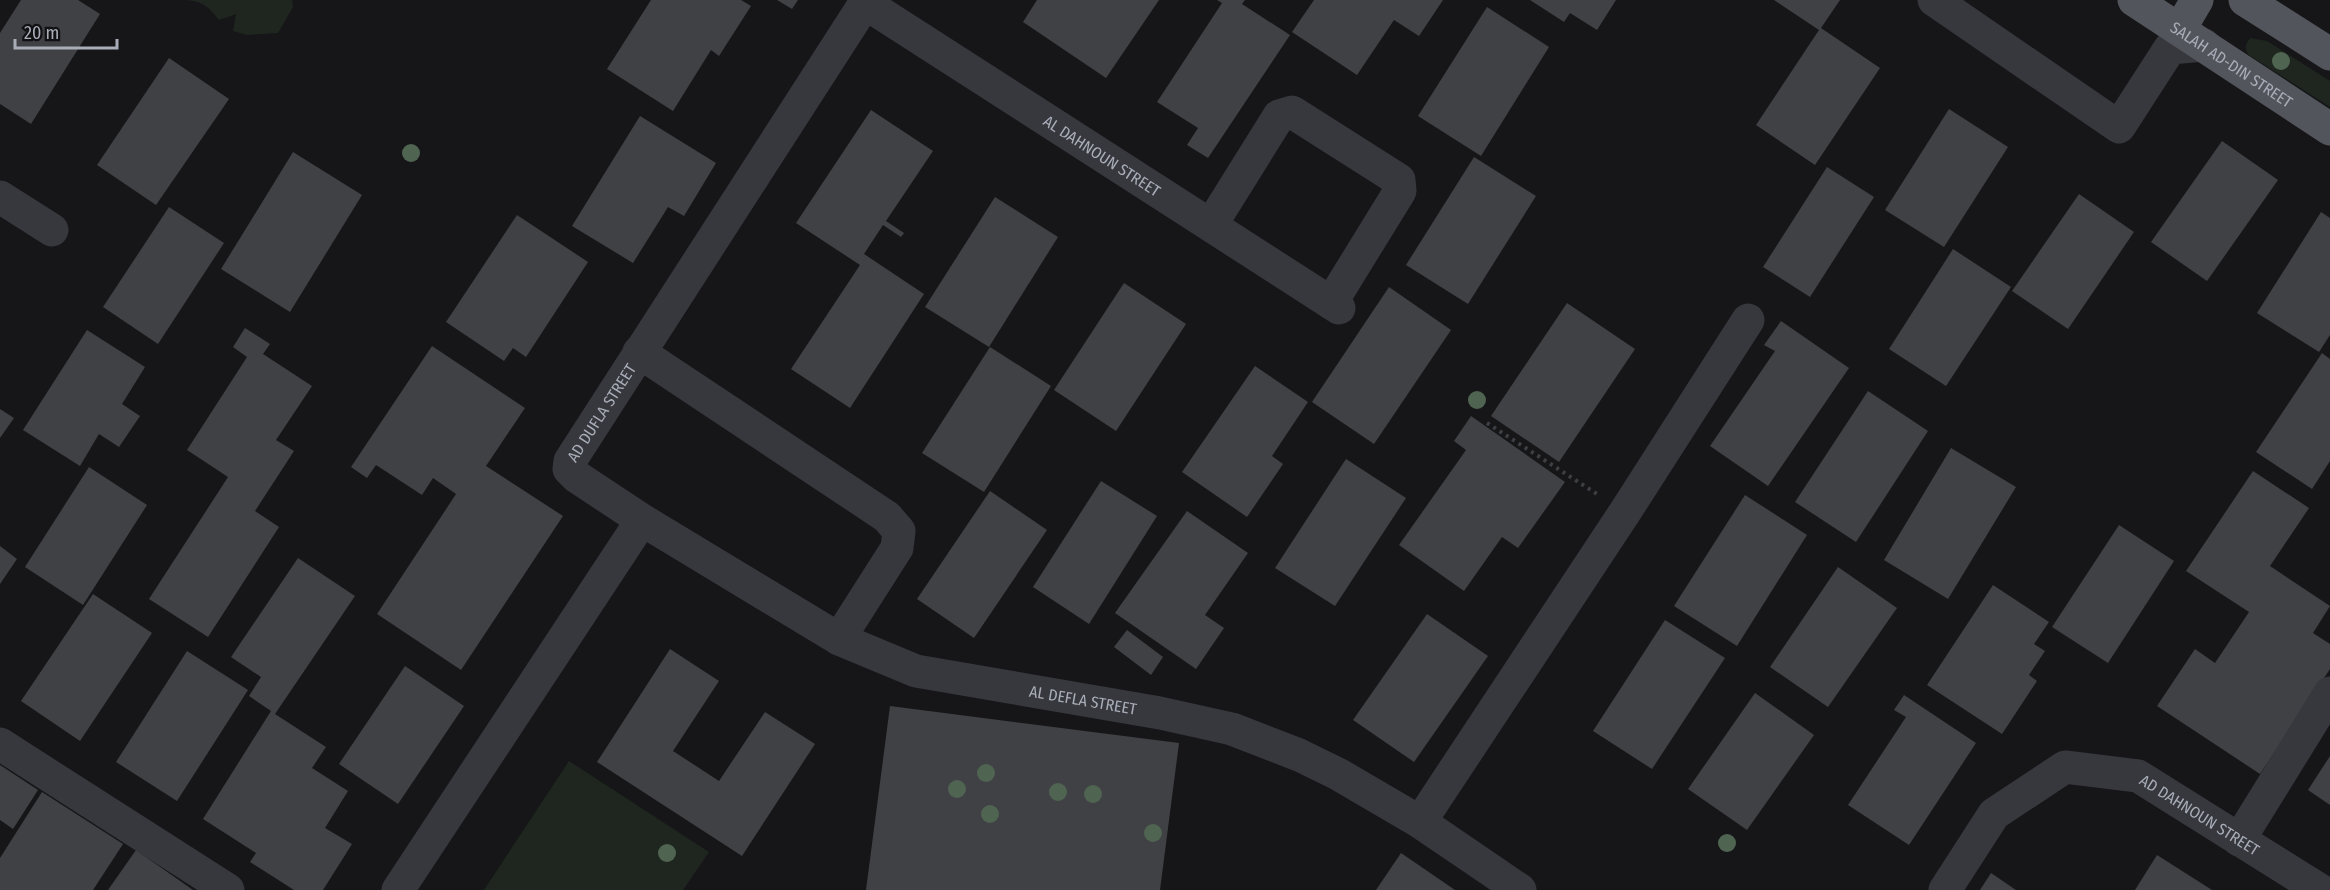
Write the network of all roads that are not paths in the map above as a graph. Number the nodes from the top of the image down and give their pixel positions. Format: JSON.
{"nodes":[{"id":1,"x":1934,"y":0,"type":"edge"},
{"id":2,"x":2134,"y":0,"type":"edge"},
{"id":3,"x":2197,"y":0,"type":"edge"},
{"id":4,"x":2245,"y":0,"type":"edge"},
{"id":5,"x":866,"y":1,"type":"edge"},
{"id":6,"x":2192,"y":37,"type":"junction"},
{"id":7,"x":2330,"y":54,"type":"edge"},
{"id":8,"x":2330,"y":129,"type":"edge"},
{"id":9,"x":0,"y":197,"type":"edge"},
{"id":10,"x":1211,"y":225,"type":"junction"},
{"id":11,"x":52,"y":230,"type":"dead end"},
{"id":12,"x":1748,"y":320,"type":"dead end"},
{"id":13,"x":639,"y":351,"type":"junction"},
{"id":14,"x":642,"y":520,"type":"junction"},
{"id":15,"x":839,"y":639,"type":"junction"},
{"id":16,"x":2330,"y":693,"type":"edge"},
{"id":17,"x":0,"y":744,"type":"edge"},
{"id":18,"x":1420,"y":822,"type":"junction"},
{"id":19,"x":2239,"y":840,"type":"junction"},
{"id":20,"x":228,"y":890,"type":"edge"},
{"id":21,"x":398,"y":890,"type":"edge"},
{"id":22,"x":1520,"y":890,"type":"edge"},
{"id":23,"x":1945,"y":890,"type":"edge"},
{"id":24,"x":2320,"y":890,"type":"edge"}],
"edges":[{"from":1,"to":6,"type":"street"},
{"from":2,"to":6,"type":"main road","name":"SALAH AD-DIN STREET"},
{"from":3,"to":6,"type":"main road"},
{"from":4,"to":7,"type":"main road"},
{"from":5,"to":10,"type":"street","name":"AL DAHNOUN STREET"},
{"from":5,"to":13,"type":"street","name":"AD DUFLA STREET"},
{"from":6,"to":8,"type":"main road","name":"SALAH AD-DIN STREET"},
{"from":9,"to":11,"type":"street"},
{"from":10,"to":10,"type":"street","name":"AL DAHNOUN STREET"},
{"from":12,"to":18,"type":"street"},
{"from":13,"to":14,"type":"street","name":"AD DUFLA STREET"},
{"from":13,"to":15,"type":"street"},
{"from":14,"to":15,"type":"street","name":"AL DEFLA STREET"},
{"from":14,"to":21,"type":"street"},
{"from":15,"to":18,"type":"street","name":"AL DEFLA STREET"},
{"from":16,"to":19,"type":"street"},
{"from":17,"to":20,"type":"street"},
{"from":18,"to":22,"type":"street","name":"AL DEFLA STREET"},
{"from":19,"to":23,"type":"street","name":"AD DAHNOUN STREET"},
{"from":19,"to":24,"type":"street","name":"AD DAHNOUN STREET"}]}
